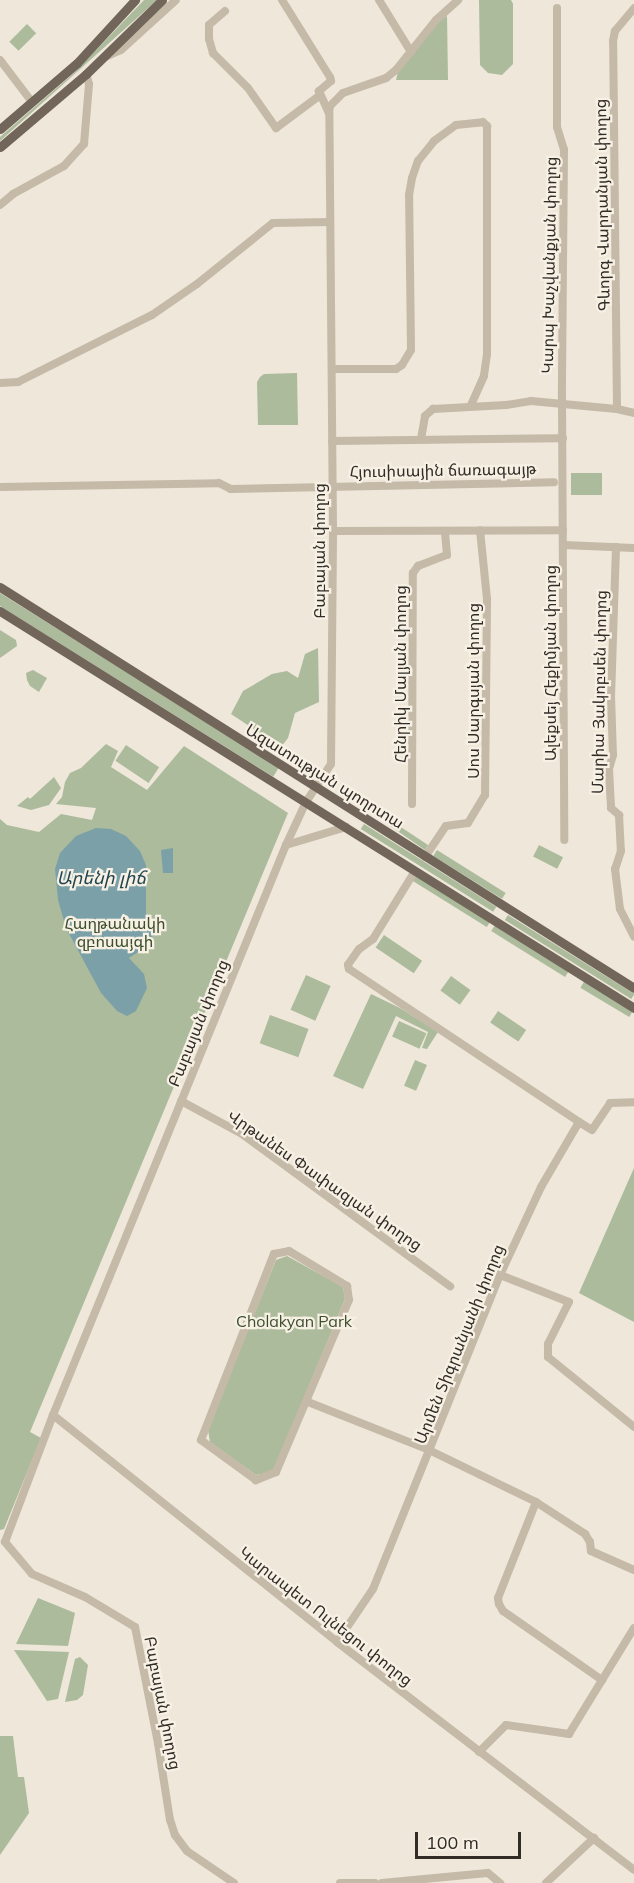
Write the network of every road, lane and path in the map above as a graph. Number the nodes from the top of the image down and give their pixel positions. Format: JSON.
{"nodes":[{"id":1,"x":135,"y":0,"type":"edge"},
{"id":2,"x":162,"y":0,"type":"edge"},
{"id":3,"x":176,"y":0,"type":"edge"},
{"id":4,"x":282,"y":0,"type":"edge"},
{"id":5,"x":379,"y":0,"type":"edge"},
{"id":6,"x":458,"y":0,"type":"edge"},
{"id":7,"x":557,"y":8,"type":"dead end"},
{"id":8,"x":634,"y":8,"type":"edge"},
{"id":9,"x":225,"y":10,"type":"dead end"},
{"id":10,"x":411,"y":52,"type":"junction"},
{"id":11,"x":101,"y":59,"type":"junction"},
{"id":12,"x":0,"y":60,"type":"edge"},
{"id":13,"x":86,"y":74,"type":"junction"},
{"id":14,"x":319,"y":96,"type":"junction"},
{"id":15,"x":32,"y":102,"type":"junction"},
{"id":16,"x":329,"y":113,"type":"junction"},
{"id":17,"x":0,"y":129,"type":"edge"},
{"id":18,"x":0,"y":147,"type":"edge"},
{"id":19,"x":0,"y":205,"type":"edge"},
{"id":20,"x":330,"y":222,"type":"junction"},
{"id":21,"x":332,"y":369,"type":"junction"},
{"id":22,"x":0,"y":383,"type":"edge"},
{"id":23,"x":562,"y":402,"type":"junction"},
{"id":24,"x":471,"y":405,"type":"junction"},
{"id":25,"x":616,"y":409,"type":"junction"},
{"id":26,"x":634,"y":413,"type":"edge"},
{"id":27,"x":563,"y":438,"type":"junction"},
{"id":28,"x":421,"y":439,"type":"junction"},
{"id":29,"x":332,"y":441,"type":"junction"},
{"id":30,"x":554,"y":482,"type":"dead end"},
{"id":31,"x":333,"y":485,"type":"junction"},
{"id":32,"x":563,"y":486,"type":"joint"},
{"id":33,"x":0,"y":487,"type":"edge"},
{"id":34,"x":480,"y":530,"type":"junction"},
{"id":35,"x":563,"y":530,"type":"junction"},
{"id":36,"x":333,"y":531,"type":"junction"},
{"id":37,"x":445,"y":531,"type":"junction"},
{"id":38,"x":564,"y":545,"type":"junction"},
{"id":39,"x":616,"y":547,"type":"junction"},
{"id":40,"x":634,"y":548,"type":"edge"},
{"id":41,"x":0,"y":587,"type":"edge"},
{"id":42,"x":0,"y":611,"type":"edge"},
{"id":43,"x":315,"y":787,"type":"junction"},
{"id":44,"x":306,"y":802,"type":"junction"},
{"id":45,"x":412,"y":804,"type":"dead end"},
{"id":46,"x":346,"y":827,"type":"junction"},
{"id":47,"x":564,"y":840,"type":"dead end"},
{"id":48,"x":286,"y":845,"type":"junction"},
{"id":49,"x":425,"y":857,"type":"junction"},
{"id":50,"x":415,"y":871,"type":"junction"},
{"id":51,"x":634,"y":937,"type":"edge"},
{"id":52,"x":633,"y":984,"type":"edge"},
{"id":53,"x":634,"y":1008,"type":"edge"},
{"id":54,"x":181,"y":1101,"type":"junction"},
{"id":55,"x":634,"y":1102,"type":"edge"},
{"id":56,"x":579,"y":1122,"type":"junction"},
{"id":57,"x":500,"y":1275,"type":"junction"},
{"id":58,"x":450,"y":1286,"type":"dead end"},
{"id":59,"x":308,"y":1402,"type":"junction"},
{"id":60,"x":53,"y":1415,"type":"junction"},
{"id":61,"x":634,"y":1427,"type":"edge"},
{"id":62,"x":429,"y":1450,"type":"junction"},
{"id":63,"x":536,"y":1502,"type":"junction"},
{"id":64,"x":634,"y":1570,"type":"edge"},
{"id":65,"x":634,"y":1628,"type":"edge"},
{"id":66,"x":337,"y":1642,"type":"junction"},
{"id":67,"x":602,"y":1680,"type":"junction"},
{"id":68,"x":479,"y":1752,"type":"junction"},
{"id":69,"x":591,"y":1836,"type":"junction"},
{"id":70,"x":634,"y":1872,"type":"edge"},
{"id":71,"x":234,"y":1883,"type":"edge"},
{"id":72,"x":340,"y":1883,"type":"edge"},
{"id":73,"x":375,"y":1883,"type":"edge"},
{"id":74,"x":382,"y":1883,"type":"edge"},
{"id":75,"x":500,"y":1883,"type":"edge"},
{"id":76,"x":546,"y":1883,"type":"edge"}],
"edges":[{"from":1,"to":15,"type":"main road"},
{"from":2,"to":11,"type":"main road"},
{"from":3,"to":11,"type":"street"},
{"from":4,"to":14,"type":"street"},
{"from":5,"to":10,"type":"street"},
{"from":6,"to":10,"type":"street"},
{"from":7,"to":23,"type":"street","name":"Կարպ Խաչվանքյան փողոց"},
{"from":8,"to":25,"type":"street","name":"Գևորգ Վարդանյան փողոց"},
{"from":9,"to":14,"type":"street"},
{"from":10,"to":16,"type":"street"},
{"from":11,"to":13,"type":"main road"},
{"from":12,"to":15,"type":"street"},
{"from":13,"to":18,"type":"main road"},
{"from":13,"to":19,"type":"street"},
{"from":14,"to":16,"type":"street"},
{"from":15,"to":17,"type":"main road"},
{"from":16,"to":20,"type":"street","name":"Բաբայան փողոց"},
{"from":20,"to":21,"type":"street","name":"Բաբայան փողոց"},
{"from":20,"to":22,"type":"street"},
{"from":21,"to":24,"type":"street"},
{"from":21,"to":29,"type":"street","name":"Բաբայան փողոց"},
{"from":23,"to":24,"type":"street"},
{"from":23,"to":25,"type":"street"},
{"from":23,"to":27,"type":"street","name":"Կարպ Խաչվանքյան փողոց"},
{"from":24,"to":28,"type":"street"},
{"from":25,"to":26,"type":"street"},
{"from":27,"to":28,"type":"street"},
{"from":27,"to":32,"type":"street","name":"Կարպ Խաչվանքյան փողոց"},
{"from":28,"to":29,"type":"street"},
{"from":29,"to":31,"type":"street","name":"Բաբայան փողոց"},
{"from":30,"to":31,"type":"street","name":"Հյուսիսային ճառագայթ"},
{"from":31,"to":33,"type":"street","name":"Հյուսիսային ճառագայթ"},
{"from":31,"to":36,"type":"street","name":"Բաբայան փողոց"},
{"from":32,"to":35,"type":"street","name":"Ալեքսեյ Հեքիմյան փողոց"},
{"from":34,"to":35,"type":"street"},
{"from":34,"to":37,"type":"street"},
{"from":34,"to":49,"type":"street","name":"Սոս Սարգսյան փողոց"},
{"from":35,"to":38,"type":"street","name":"Ալեքսեյ Հեքիմյան փողոց"},
{"from":36,"to":37,"type":"street"},
{"from":36,"to":43,"type":"street","name":"Բաբայան փողոց"},
{"from":37,"to":45,"type":"street","name":"Հենրիկ Մալյան փողոց"},
{"from":38,"to":39,"type":"street"},
{"from":38,"to":47,"type":"street","name":"Ալեքսեյ Հեքիմյան փողոց"},
{"from":39,"to":40,"type":"street"},
{"from":39,"to":51,"type":"street","name":"Մարիա Յակոբսեն փողոց"},
{"from":41,"to":43,"type":"main road","name":"Ազատության պողոտա"},
{"from":42,"to":44,"type":"main road","name":"Ազատության պողոտա"},
{"from":43,"to":44,"type":"street","name":"Բաբայան փողոց"},
{"from":43,"to":49,"type":"main road","name":"Ազատության պողոտա"},
{"from":44,"to":46,"type":"main road","name":"Ազատության պողոտա"},
{"from":44,"to":48,"type":"street","name":"Բաբայան փողոց"},
{"from":46,"to":48,"type":"street"},
{"from":46,"to":50,"type":"main road","name":"Ազատության պողոտա"},
{"from":48,"to":54,"type":"street","name":"Բաբայան փողոց"},
{"from":49,"to":52,"type":"main road","name":"Ազատության պողոտա"},
{"from":50,"to":53,"type":"main road","name":"Ազատության պողոտա"},
{"from":50,"to":56,"type":"street"},
{"from":54,"to":58,"type":"street","name":"Վրթանես Փափազյան փողոց"},
{"from":54,"to":60,"type":"street","name":"Բաբայան փողոց"},
{"from":55,"to":56,"type":"street"},
{"from":56,"to":57,"type":"street","name":"Արմեն Տիգրանյանի փողոց"},
{"from":57,"to":61,"type":"street"},
{"from":57,"to":62,"type":"street","name":"Արմեն Տիգրանյանի փողոց"},
{"from":59,"to":59,"type":"street"},
{"from":59,"to":62,"type":"street"},
{"from":60,"to":66,"type":"street","name":"Կարապետ Ուլնեցու փողոց"},
{"from":60,"to":71,"type":"street","name":"Բաբայան փողոց"},
{"from":62,"to":63,"type":"street"},
{"from":62,"to":66,"type":"street","name":"Արմեն Տիգրանյանի փողոց"},
{"from":63,"to":64,"type":"street"},
{"from":63,"to":67,"type":"street"},
{"from":65,"to":67,"type":"street"},
{"from":66,"to":68,"type":"street","name":"Կարապետ Ուլնեցու փողոց"},
{"from":67,"to":68,"type":"street"},
{"from":68,"to":69,"type":"street","name":"Կարապետ Ուլնեցու փողոց"},
{"from":69,"to":70,"type":"street","name":"Կարապետ Ուլնեցու փողոց"},
{"from":69,"to":76,"type":"street"},
{"from":72,"to":73,"type":"street"},
{"from":74,"to":75,"type":"street"}]}
